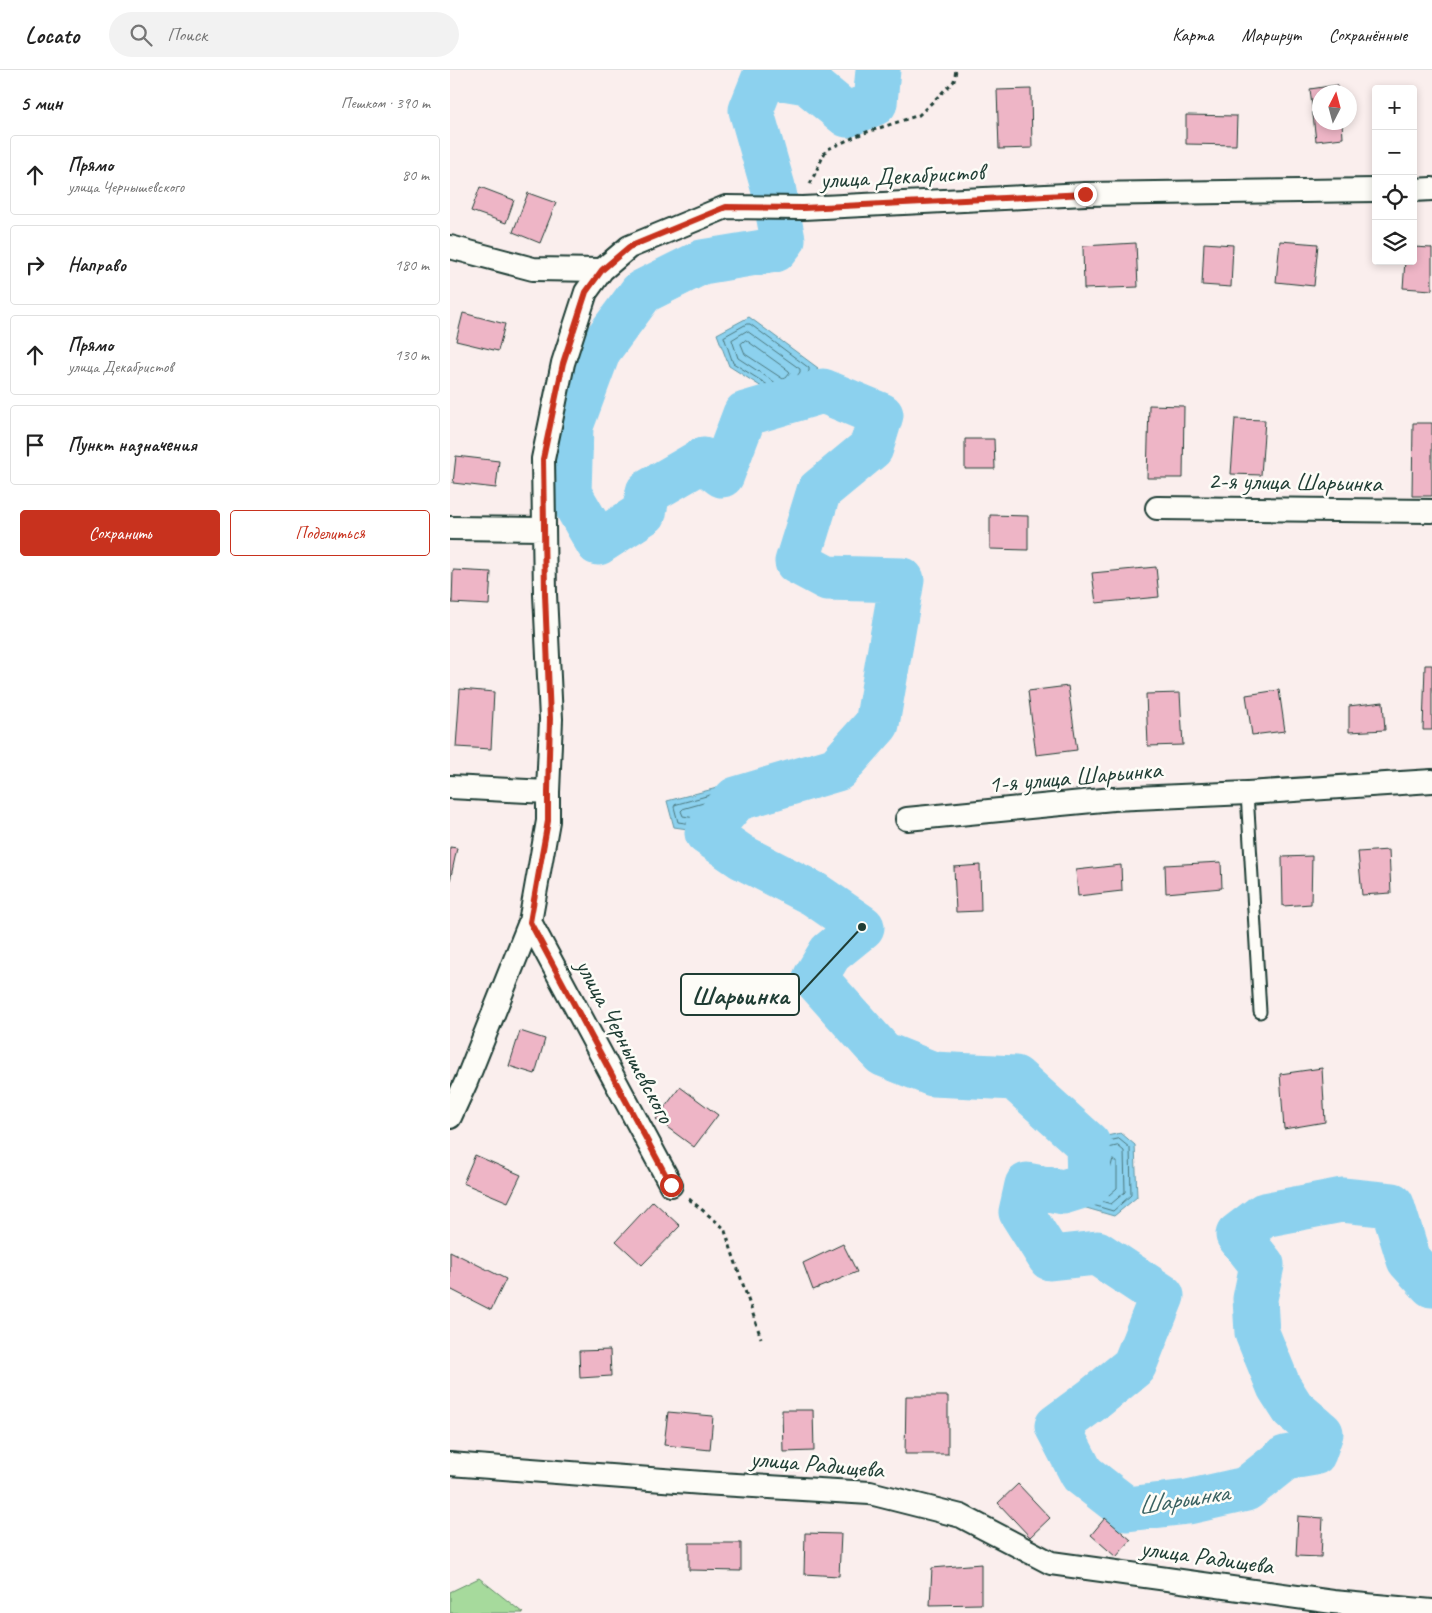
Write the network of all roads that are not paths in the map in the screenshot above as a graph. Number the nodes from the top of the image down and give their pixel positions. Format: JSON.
{"nodes":[{"id":1,"x":1432,"y":189,"type":"edge"},
{"id":2,"x":1372,"y":190,"type":"edge"},
{"id":3,"x":1417,"y":190,"type":"edge"},
{"id":4,"x":450,"y":247,"type":"edge"},
{"id":5,"x":602,"y":270,"type":"junction"},
{"id":6,"x":1157,"y":508,"type":"dead end"},
{"id":7,"x":1432,"y":511,"type":"edge"},
{"id":8,"x":450,"y":528,"type":"edge"},
{"id":9,"x":544,"y":530,"type":"junction"},
{"id":10,"x":1432,"y":781,"type":"edge"},
{"id":11,"x":450,"y":787,"type":"edge"},
{"id":12,"x":548,"y":792,"type":"junction"},
{"id":13,"x":1247,"y":794,"type":"junction"},
{"id":14,"x":907,"y":819,"type":"dead end"},
{"id":15,"x":530,"y":922,"type":"junction"},
{"id":16,"x":1260,"y":1012,"type":"dead end"},
{"id":17,"x":450,"y":1117,"type":"edge"},
{"id":18,"x":671,"y":1185,"type":"road end"},
{"id":19,"x":450,"y":1464,"type":"edge"},
{"id":20,"x":1401,"y":1611,"type":"edge"},
{"id":21,"x":1432,"y":1611,"type":"edge"}],
"edges":[{"from":1,"to":3,"type":"street"},
{"from":2,"to":5,"type":"street","name":"улица Декабристов"},
{"from":4,"to":5,"type":"street"},
{"from":5,"to":9,"type":"street","name":"улица Декабристов"},
{"from":6,"to":7,"type":"street","name":"2-я улица Шарьинка"},
{"from":8,"to":9,"type":"street"},
{"from":9,"to":12,"type":"street","name":"улица Декабристов"},
{"from":10,"to":13,"type":"street","name":"1-я улица Шарьинка"},
{"from":11,"to":12,"type":"street"},
{"from":12,"to":15,"type":"street","name":"улица Декабристов"},
{"from":13,"to":14,"type":"street","name":"1-я улица Шарьинка"},
{"from":13,"to":16,"type":"lane"},
{"from":15,"to":17,"type":"street","name":"улица Декабристов"},
{"from":15,"to":18,"type":"street","name":"улица Чернышевского"},
{"from":19,"to":20,"type":"street","name":"улица Радищева"},
{"from":20,"to":21,"type":"street","name":"улица Радищева"}]}
